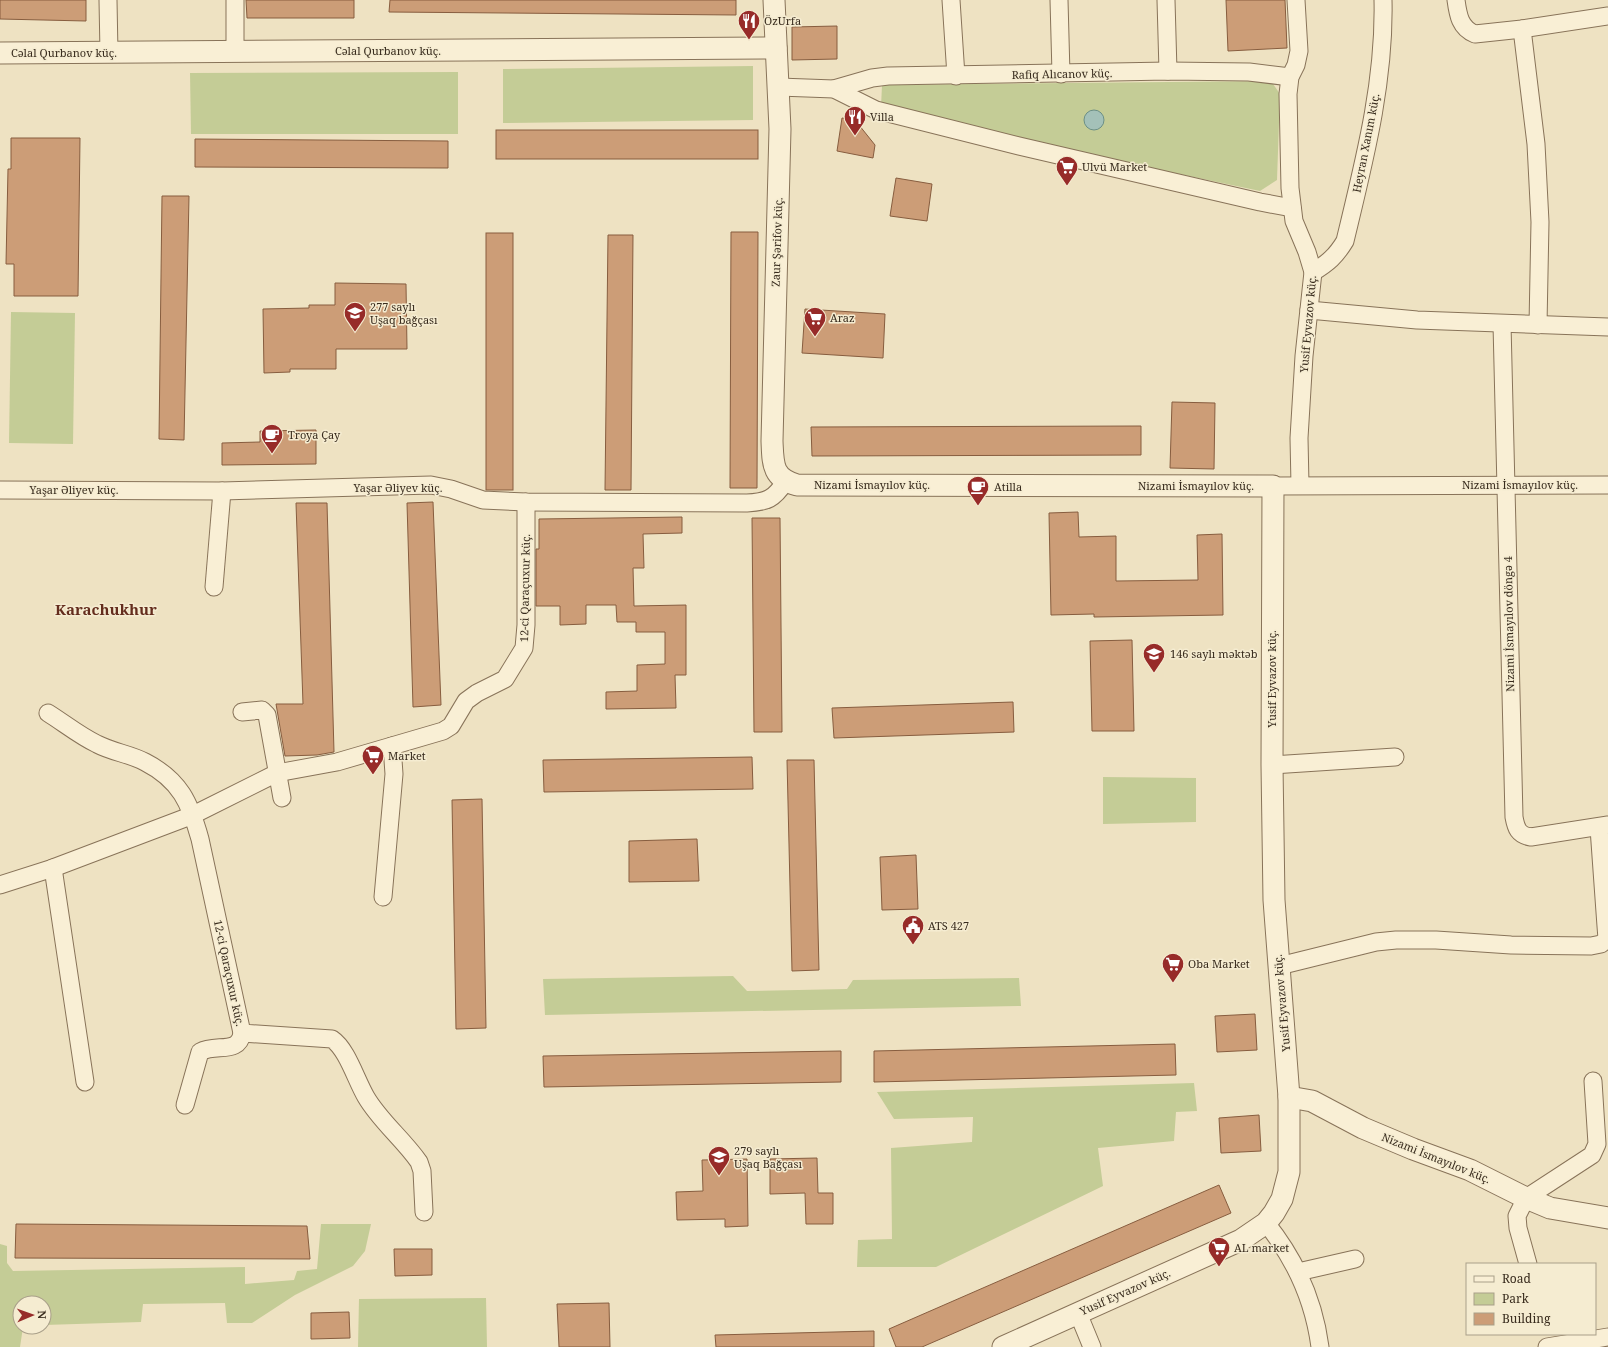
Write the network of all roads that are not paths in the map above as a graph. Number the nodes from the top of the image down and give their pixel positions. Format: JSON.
{"nodes":[{"id":1,"x":108,"y":0,"type":"edge"},
{"id":2,"x":235,"y":0,"type":"edge"},
{"id":3,"x":774,"y":0,"type":"edge"},
{"id":4,"x":951,"y":0,"type":"edge"},
{"id":5,"x":1059,"y":0,"type":"edge"},
{"id":6,"x":1166,"y":0,"type":"edge"},
{"id":7,"x":1296,"y":0,"type":"edge"},
{"id":8,"x":1383,"y":0,"type":"edge"},
{"id":9,"x":1456,"y":0,"type":"edge"},
{"id":10,"x":1608,"y":16,"type":"edge"},
{"id":11,"x":1522,"y":29,"type":"junction"},
{"id":12,"x":776,"y":48,"type":"junction"},
{"id":13,"x":235,"y":52,"type":"junction"},
{"id":14,"x":0,"y":53,"type":"edge"},
{"id":15,"x":109,"y":53,"type":"junction"},
{"id":16,"x":1168,"y":71,"type":"junction"},
{"id":17,"x":1061,"y":74,"type":"junction"},
{"id":18,"x":956,"y":76,"type":"junction"},
{"id":19,"x":1290,"y":77,"type":"junction"},
{"id":20,"x":779,"y":88,"type":"junction"},
{"id":21,"x":834,"y":89,"type":"junction"},
{"id":22,"x":1292,"y":208,"type":"junction"},
{"id":23,"x":1313,"y":272,"type":"junction"},
{"id":24,"x":1309,"y":310,"type":"junction"},
{"id":25,"x":1502,"y":324,"type":"junction"},
{"id":26,"x":1538,"y":325,"type":"junction"},
{"id":27,"x":1608,"y":327,"type":"edge"},
{"id":28,"x":785,"y":482,"type":"junction"},
{"id":29,"x":1506,"y":485,"type":"junction"},
{"id":30,"x":1608,"y":485,"type":"edge"},
{"id":31,"x":1273,"y":486,"type":"junction"},
{"id":32,"x":1300,"y":486,"type":"junction"},
{"id":33,"x":0,"y":490,"type":"edge"},
{"id":34,"x":222,"y":491,"type":"junction"},
{"id":35,"x":526,"y":502,"type":"junction"},
{"id":36,"x":214,"y":587,"type":"dead end"},
{"id":37,"x":242,"y":712,"type":"dead end"},
{"id":38,"x":48,"y":713,"type":"dead end"},
{"id":39,"x":392,"y":746,"type":"junction"},
{"id":40,"x":1395,"y":757,"type":"dead end"},
{"id":41,"x":1272,"y":765,"type":"junction"},
{"id":42,"x":277,"y":773,"type":"junction"},
{"id":43,"x":282,"y":798,"type":"dead end"},
{"id":44,"x":193,"y":815,"type":"junction"},
{"id":45,"x":1603,"y":826,"type":"edge"},
{"id":46,"x":53,"y":868,"type":"junction"},
{"id":47,"x":0,"y":886,"type":"edge"},
{"id":48,"x":383,"y":897,"type":"dead end"},
{"id":49,"x":1279,"y":966,"type":"junction"},
{"id":50,"x":242,"y":1033,"type":"junction"},
{"id":51,"x":1593,"y":1081,"type":"dead end"},
{"id":52,"x":85,"y":1082,"type":"dead end"},
{"id":53,"x":1289,"y":1097,"type":"junction"},
{"id":54,"x":185,"y":1105,"type":"dead end"},
{"id":55,"x":1526,"y":1198,"type":"junction"},
{"id":56,"x":424,"y":1212,"type":"dead end"},
{"id":57,"x":1608,"y":1218,"type":"edge"},
{"id":58,"x":1266,"y":1223,"type":"junction"},
{"id":59,"x":1356,"y":1258,"type":"dead end"},
{"id":60,"x":1528,"y":1263,"type":"edge"},
{"id":61,"x":1298,"y":1272,"type":"junction"},
{"id":62,"x":1078,"y":1313,"type":"junction"},
{"id":63,"x":1608,"y":1337,"type":"edge"},
{"id":64,"x":1549,"y":1343,"type":"edge"},
{"id":65,"x":1003,"y":1347,"type":"edge"},
{"id":66,"x":1092,"y":1347,"type":"edge"},
{"id":67,"x":1320,"y":1347,"type":"edge"}],
"edges":[{"from":1,"to":15,"type":"street"},
{"from":2,"to":13,"type":"street"},
{"from":3,"to":12,"type":"street","name":"Zaur Şərifov küç."},
{"from":4,"to":18,"type":"street"},
{"from":5,"to":17,"type":"street"},
{"from":6,"to":16,"type":"street"},
{"from":7,"to":19,"type":"street","name":"Yusif Eyvazov küç."},
{"from":8,"to":23,"type":"street","name":"Heyran Xanım küç."},
{"from":9,"to":11,"type":"street"},
{"from":10,"to":11,"type":"street"},
{"from":11,"to":26,"type":"street"},
{"from":12,"to":13,"type":"street","name":"Cəlal Qurbanov küç."},
{"from":12,"to":20,"type":"street","name":"Zaur Şərifov küç."},
{"from":13,"to":15,"type":"street","name":"Cəlal Qurbanov küç."},
{"from":14,"to":15,"type":"street","name":"Cəlal Qurbanov küç."},
{"from":16,"to":17,"type":"street","name":"Rafiq Alıcanov küç."},
{"from":16,"to":19,"type":"street","name":"Rafiq Alıcanov küç."},
{"from":17,"to":18,"type":"street","name":"Rafiq Alıcanov küç."},
{"from":18,"to":21,"type":"street","name":"Rafiq Alıcanov küç."},
{"from":19,"to":22,"type":"street","name":"Yusif Eyvazov küç."},
{"from":20,"to":21,"type":"street"},
{"from":20,"to":28,"type":"street","name":"Zaur Şərifov küç."},
{"from":21,"to":22,"type":"street"},
{"from":22,"to":23,"type":"street","name":"Yusif Eyvazov küç."},
{"from":23,"to":24,"type":"street","name":"Yusif Eyvazov küç."},
{"from":24,"to":25,"type":"street"},
{"from":24,"to":32,"type":"street","name":"Yusif Eyvazov küç."},
{"from":25,"to":26,"type":"street"},
{"from":25,"to":29,"type":"street","name":"Nizami İsmayılov döngə 4"},
{"from":26,"to":27,"type":"street"},
{"from":28,"to":31,"type":"street","name":"Nizami İsmayılov küç."},
{"from":28,"to":35,"type":"street","name":"Yaşar Əliyev küç."},
{"from":29,"to":30,"type":"street","name":"Nizami İsmayılov küç."},
{"from":29,"to":32,"type":"street","name":"Nizami İsmayılov küç."},
{"from":29,"to":45,"type":"street","name":"Nizami İsmayılov döngə 4"},
{"from":31,"to":32,"type":"street","name":"Nizami İsmayılov küç."},
{"from":31,"to":41,"type":"street","name":"Yusif Eyvazov küç."},
{"from":33,"to":34,"type":"street","name":"Yaşar Əliyev küç."},
{"from":34,"to":35,"type":"street","name":"Yaşar Əliyev küç."},
{"from":34,"to":36,"type":"street"},
{"from":35,"to":39,"type":"street","name":"12-ci Qaraçuxur küç."},
{"from":37,"to":42,"type":"street"},
{"from":38,"to":44,"type":"street","name":"12-ci Qaraçuxur küç."},
{"from":39,"to":42,"type":"street","name":"12-ci Qaraçuxur küç."},
{"from":39,"to":48,"type":"street"},
{"from":40,"to":41,"type":"street"},
{"from":41,"to":49,"type":"street","name":"Yusif Eyvazov küç."},
{"from":42,"to":43,"type":"street"},
{"from":42,"to":44,"type":"street","name":"12-ci Qaraçuxur küç."},
{"from":44,"to":46,"type":"street","name":"12-ci Qaraçuxur küç."},
{"from":44,"to":50,"type":"street","name":"12-ci Qaraçuxur küç."},
{"from":45,"to":49,"type":"street"},
{"from":46,"to":47,"type":"street","name":"12-ci Qaraçuxur küç."},
{"from":46,"to":52,"type":"street"},
{"from":49,"to":53,"type":"street","name":"Yusif Eyvazov küç."},
{"from":50,"to":54,"type":"street"},
{"from":50,"to":56,"type":"street","name":"12-ci Qaraçuxur küç."},
{"from":51,"to":55,"type":"street"},
{"from":53,"to":55,"type":"street","name":"Nizami İsmayılov küç."},
{"from":53,"to":58,"type":"street","name":"Yusif Eyvazov küç."},
{"from":55,"to":57,"type":"street","name":"Nizami İsmayılov küç."},
{"from":55,"to":60,"type":"street"},
{"from":58,"to":61,"type":"street"},
{"from":58,"to":62,"type":"street","name":"Yusif Eyvazov küç."},
{"from":59,"to":61,"type":"street"},
{"from":61,"to":67,"type":"street"},
{"from":62,"to":65,"type":"street","name":"Yusif Eyvazov küç."},
{"from":62,"to":66,"type":"street"},
{"from":63,"to":64,"type":"street"}]}
